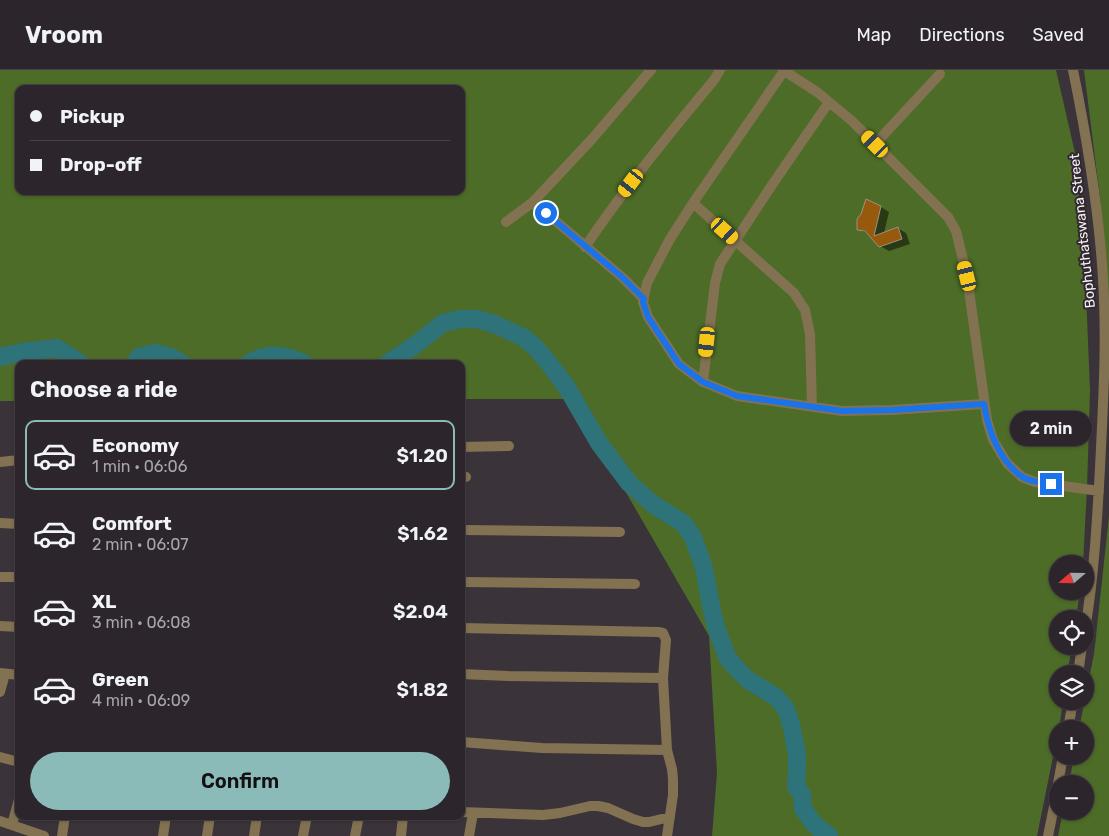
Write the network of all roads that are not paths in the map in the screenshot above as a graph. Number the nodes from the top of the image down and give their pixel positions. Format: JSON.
{"nodes":[{"id":1,"x":651,"y":70,"type":"edge"},
{"id":2,"x":720,"y":70,"type":"edge"},
{"id":3,"x":783,"y":70,"type":"edge"},
{"id":4,"x":1073,"y":70,"type":"edge"},
{"id":5,"x":940,"y":74,"type":"dead end"},
{"id":6,"x":829,"y":102,"type":"junction"},
{"id":7,"x":875,"y":144,"type":"junction"},
{"id":8,"x":533,"y":202,"type":"junction"},
{"id":9,"x":693,"y":203,"type":"junction"},
{"id":10,"x":506,"y":222,"type":"dead end"},
{"id":11,"x":736,"y":241,"type":"junction"},
{"id":12,"x":585,"y":247,"type":"junction"},
{"id":13,"x":644,"y":299,"type":"junction"},
{"id":14,"x":703,"y":382,"type":"junction"},
{"id":15,"x":984,"y":404,"type":"junction"},
{"id":16,"x":812,"y":406,"type":"junction"},
{"id":17,"x":509,"y":446,"type":"dead end"},
{"id":18,"x":465,"y":447,"type":"edge"},
{"id":19,"x":15,"y":460,"type":"edge"},
{"id":20,"x":0,"y":462,"type":"edge"},
{"id":21,"x":1099,"y":491,"type":"junction"},
{"id":22,"x":0,"y":523,"type":"edge"},
{"id":23,"x":15,"y":524,"type":"edge"},
{"id":24,"x":465,"y":530,"type":"edge"},
{"id":25,"x":620,"y":532,"type":"dead end"},
{"id":26,"x":0,"y":577,"type":"edge"},
{"id":27,"x":15,"y":577,"type":"edge"},
{"id":28,"x":465,"y":582,"type":"edge"},
{"id":29,"x":635,"y":584,"type":"dead end"},
{"id":30,"x":1088,"y":610,"type":"edge"},
{"id":31,"x":0,"y":626,"type":"edge"},
{"id":32,"x":15,"y":626,"type":"edge"},
{"id":33,"x":465,"y":628,"type":"edge"},
{"id":34,"x":3,"y":674,"type":"edge"},
{"id":35,"x":465,"y":674,"type":"edge"},
{"id":36,"x":663,"y":678,"type":"junction"},
{"id":37,"x":0,"y":692,"type":"edge"},
{"id":38,"x":465,"y":742,"type":"edge"},
{"id":39,"x":667,"y":750,"type":"junction"},
{"id":40,"x":0,"y":757,"type":"edge"},
{"id":41,"x":15,"y":761,"type":"edge"},
{"id":42,"x":465,"y":812,"type":"edge"},
{"id":43,"x":15,"y":813,"type":"edge"},
{"id":44,"x":473,"y":813,"type":"junction"},
{"id":45,"x":670,"y":817,"type":"junction"},
{"id":46,"x":64,"y":820,"type":"edge"},
{"id":47,"x":165,"y":820,"type":"edge"},
{"id":48,"x":209,"y":820,"type":"edge"},
{"id":49,"x":256,"y":820,"type":"edge"},
{"id":50,"x":306,"y":820,"type":"edge"},
{"id":51,"x":358,"y":820,"type":"edge"},
{"id":52,"x":403,"y":820,"type":"edge"},
{"id":53,"x":1051,"y":820,"type":"edge"},
{"id":54,"x":0,"y":821,"type":"edge"},
{"id":55,"x":12,"y":825,"type":"junction"},
{"id":56,"x":44,"y":836,"type":"edge"},
{"id":57,"x":62,"y":836,"type":"edge"},
{"id":58,"x":163,"y":836,"type":"edge"},
{"id":59,"x":207,"y":836,"type":"edge"},
{"id":60,"x":254,"y":836,"type":"edge"},
{"id":61,"x":303,"y":836,"type":"edge"},
{"id":62,"x":354,"y":836,"type":"edge"},
{"id":63,"x":401,"y":836,"type":"edge"},
{"id":64,"x":469,"y":836,"type":"edge"},
{"id":65,"x":666,"y":836,"type":"edge"},
{"id":66,"x":1048,"y":836,"type":"edge"}],
"edges":[{"from":1,"to":8,"type":"street"},
{"from":2,"to":12,"type":"street"},
{"from":3,"to":6,"type":"street"},
{"from":3,"to":9,"type":"street"},
{"from":4,"to":21,"type":"street","name":"Bophuthatswana Street"},
{"from":5,"to":7,"type":"street"},
{"from":6,"to":7,"type":"street"},
{"from":6,"to":11,"type":"street"},
{"from":7,"to":15,"type":"street"},
{"from":8,"to":10,"type":"street"},
{"from":8,"to":12,"type":"street"},
{"from":9,"to":11,"type":"street"},
{"from":9,"to":13,"type":"street"},
{"from":11,"to":14,"type":"street"},
{"from":11,"to":16,"type":"street"},
{"from":12,"to":13,"type":"street"},
{"from":13,"to":14,"type":"street"},
{"from":14,"to":16,"type":"street"},
{"from":15,"to":16,"type":"street"},
{"from":15,"to":21,"type":"street"},
{"from":17,"to":18,"type":"street"},
{"from":19,"to":20,"type":"street"},
{"from":21,"to":30,"type":"street","name":"Bophuthatswana Street"},
{"from":22,"to":23,"type":"street"},
{"from":24,"to":25,"type":"street"},
{"from":26,"to":27,"type":"street"},
{"from":28,"to":29,"type":"street"},
{"from":31,"to":32,"type":"street"},
{"from":33,"to":36,"type":"street"},
{"from":34,"to":37,"type":"street"},
{"from":35,"to":36,"type":"street"},
{"from":36,"to":39,"type":"street"},
{"from":38,"to":39,"type":"street"},
{"from":39,"to":45,"type":"street"},
{"from":40,"to":41,"type":"street"},
{"from":42,"to":44,"type":"street"},
{"from":43,"to":55,"type":"street"},
{"from":44,"to":45,"type":"street"},
{"from":44,"to":64,"type":"street"},
{"from":45,"to":65,"type":"street"},
{"from":46,"to":57,"type":"street"},
{"from":47,"to":58,"type":"street"},
{"from":48,"to":59,"type":"street"},
{"from":49,"to":60,"type":"street"},
{"from":50,"to":61,"type":"street"},
{"from":51,"to":62,"type":"street"},
{"from":52,"to":63,"type":"street"},
{"from":53,"to":66,"type":"street"},
{"from":54,"to":55,"type":"street"},
{"from":55,"to":56,"type":"street"}]}
